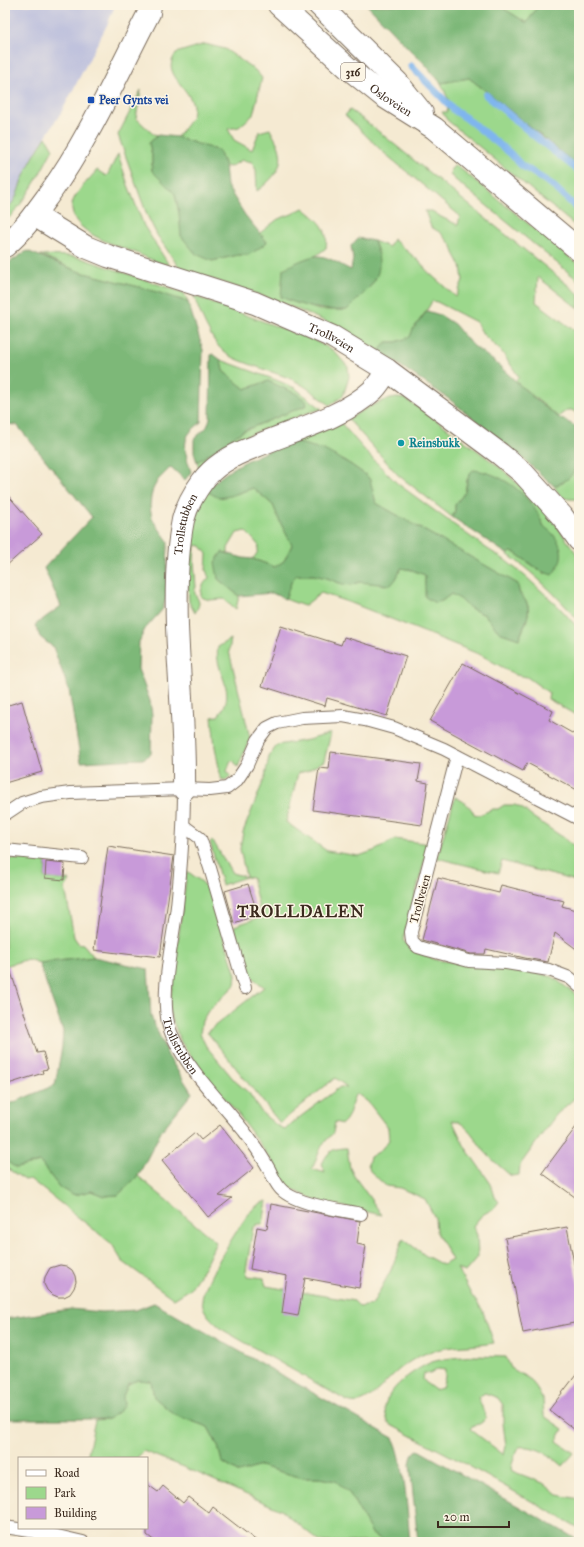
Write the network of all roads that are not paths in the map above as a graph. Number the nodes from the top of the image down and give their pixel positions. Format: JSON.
{"nodes":[{"id":1,"x":279,"y":5,"type":"edge"},
{"id":2,"x":319,"y":5,"type":"edge"},
{"id":3,"x":153,"y":8,"type":"edge"},
{"id":4,"x":434,"y":128,"type":"junction"},
{"id":5,"x":34,"y":215,"type":"junction"},
{"id":6,"x":5,"y":246,"type":"edge"},
{"id":7,"x":579,"y":250,"type":"edge"},
{"id":8,"x":387,"y":370,"type":"junction"},
{"id":9,"x":579,"y":540,"type":"edge"},
{"id":10,"x":457,"y":756,"type":"junction"},
{"id":11,"x":184,"y":789,"type":"junction"},
{"id":12,"x":6,"y":815,"type":"edge"},
{"id":13,"x":579,"y":819,"type":"edge"},
{"id":14,"x":184,"y":826,"type":"junction"},
{"id":15,"x":5,"y":850,"type":"edge"},
{"id":16,"x":82,"y":858,"type":"dead end"},
{"id":17,"x":579,"y":986,"type":"edge"},
{"id":18,"x":245,"y":988,"type":"dead end"},
{"id":19,"x":361,"y":1214,"type":"dead end"},
{"id":20,"x":5,"y":1527,"type":"edge"},
{"id":21,"x":59,"y":1539,"type":"edge"},
{"id":22,"x":83,"y":1542,"type":"edge"}],
"edges":[{"from":1,"to":4,"type":"street","name":"Osloveien","number":"316"},
{"from":2,"to":4,"type":"street","name":"Osloveien","number":"316"},
{"from":3,"to":5,"type":"street"},
{"from":4,"to":7,"type":"street","name":"Osloveien","number":"316"},
{"from":5,"to":6,"type":"street"},
{"from":5,"to":8,"type":"street","name":"Trollveien"},
{"from":8,"to":9,"type":"street","name":"Trollveien"},
{"from":8,"to":11,"type":"street","name":"Trollstubben"},
{"from":10,"to":11,"type":"lane"},
{"from":10,"to":13,"type":"lane"},
{"from":10,"to":17,"type":"lane","name":"Trollveien"},
{"from":11,"to":12,"type":"lane"},
{"from":11,"to":14,"type":"lane","name":"Trollstubben"},
{"from":14,"to":18,"type":"lane"},
{"from":14,"to":19,"type":"lane","name":"Trollstubben"},
{"from":15,"to":16,"type":"lane"},
{"from":20,"to":21,"type":"lane"},
{"from":21,"to":22,"type":"lane"}]}
